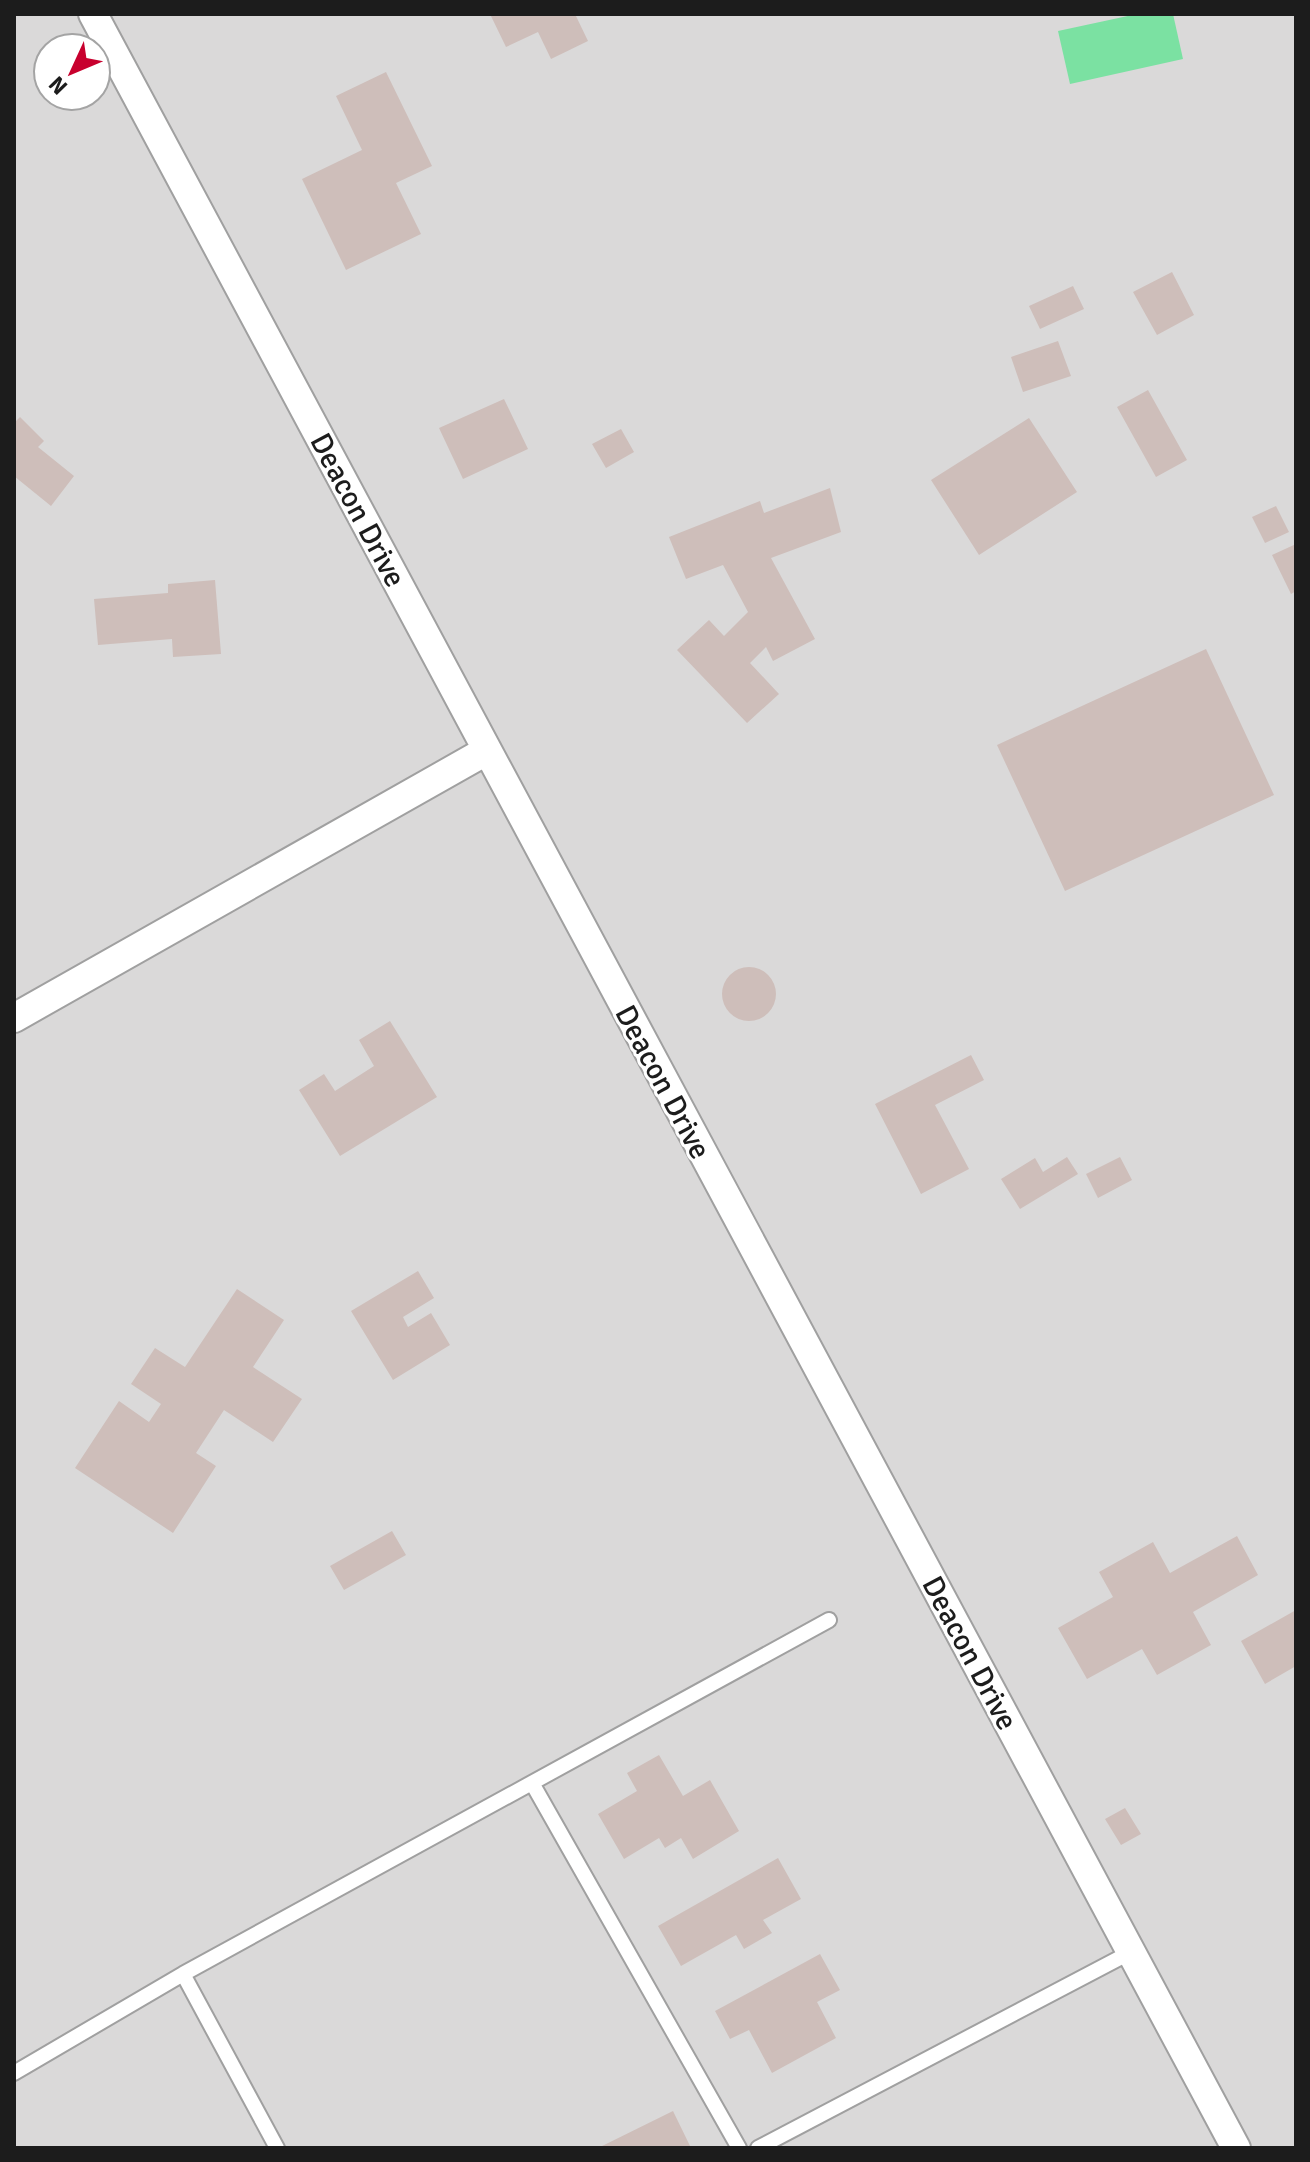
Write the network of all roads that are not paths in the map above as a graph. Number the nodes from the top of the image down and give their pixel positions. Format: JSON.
{"nodes":[{"id":1,"x":93,"y":14,"type":"edge"},
{"id":2,"x":486,"y":751,"type":"junction"},
{"id":3,"x":14,"y":1018,"type":"edge"},
{"id":4,"x":829,"y":1620,"type":"dead end"},
{"id":5,"x":532,"y":1783,"type":"junction"},
{"id":6,"x":1131,"y":1952,"type":"junction"},
{"id":7,"x":183,"y":1974,"type":"junction"},
{"id":8,"x":14,"y":2073,"type":"edge"},
{"id":9,"x":277,"y":2148,"type":"edge"},
{"id":10,"x":739,"y":2148,"type":"edge"},
{"id":11,"x":758,"y":2148,"type":"edge"},
{"id":12,"x":1236,"y":2148,"type":"edge"}],
"edges":[{"from":1,"to":2,"type":"street","name":"Deacon Drive"},
{"from":2,"to":3,"type":"street"},
{"from":2,"to":6,"type":"street","name":"Deacon Drive"},
{"from":4,"to":5,"type":"lane"},
{"from":5,"to":7,"type":"lane"},
{"from":5,"to":10,"type":"lane"},
{"from":6,"to":11,"type":"lane"},
{"from":6,"to":12,"type":"street","name":"Deacon Drive"},
{"from":7,"to":8,"type":"lane"},
{"from":7,"to":9,"type":"lane"}]}
